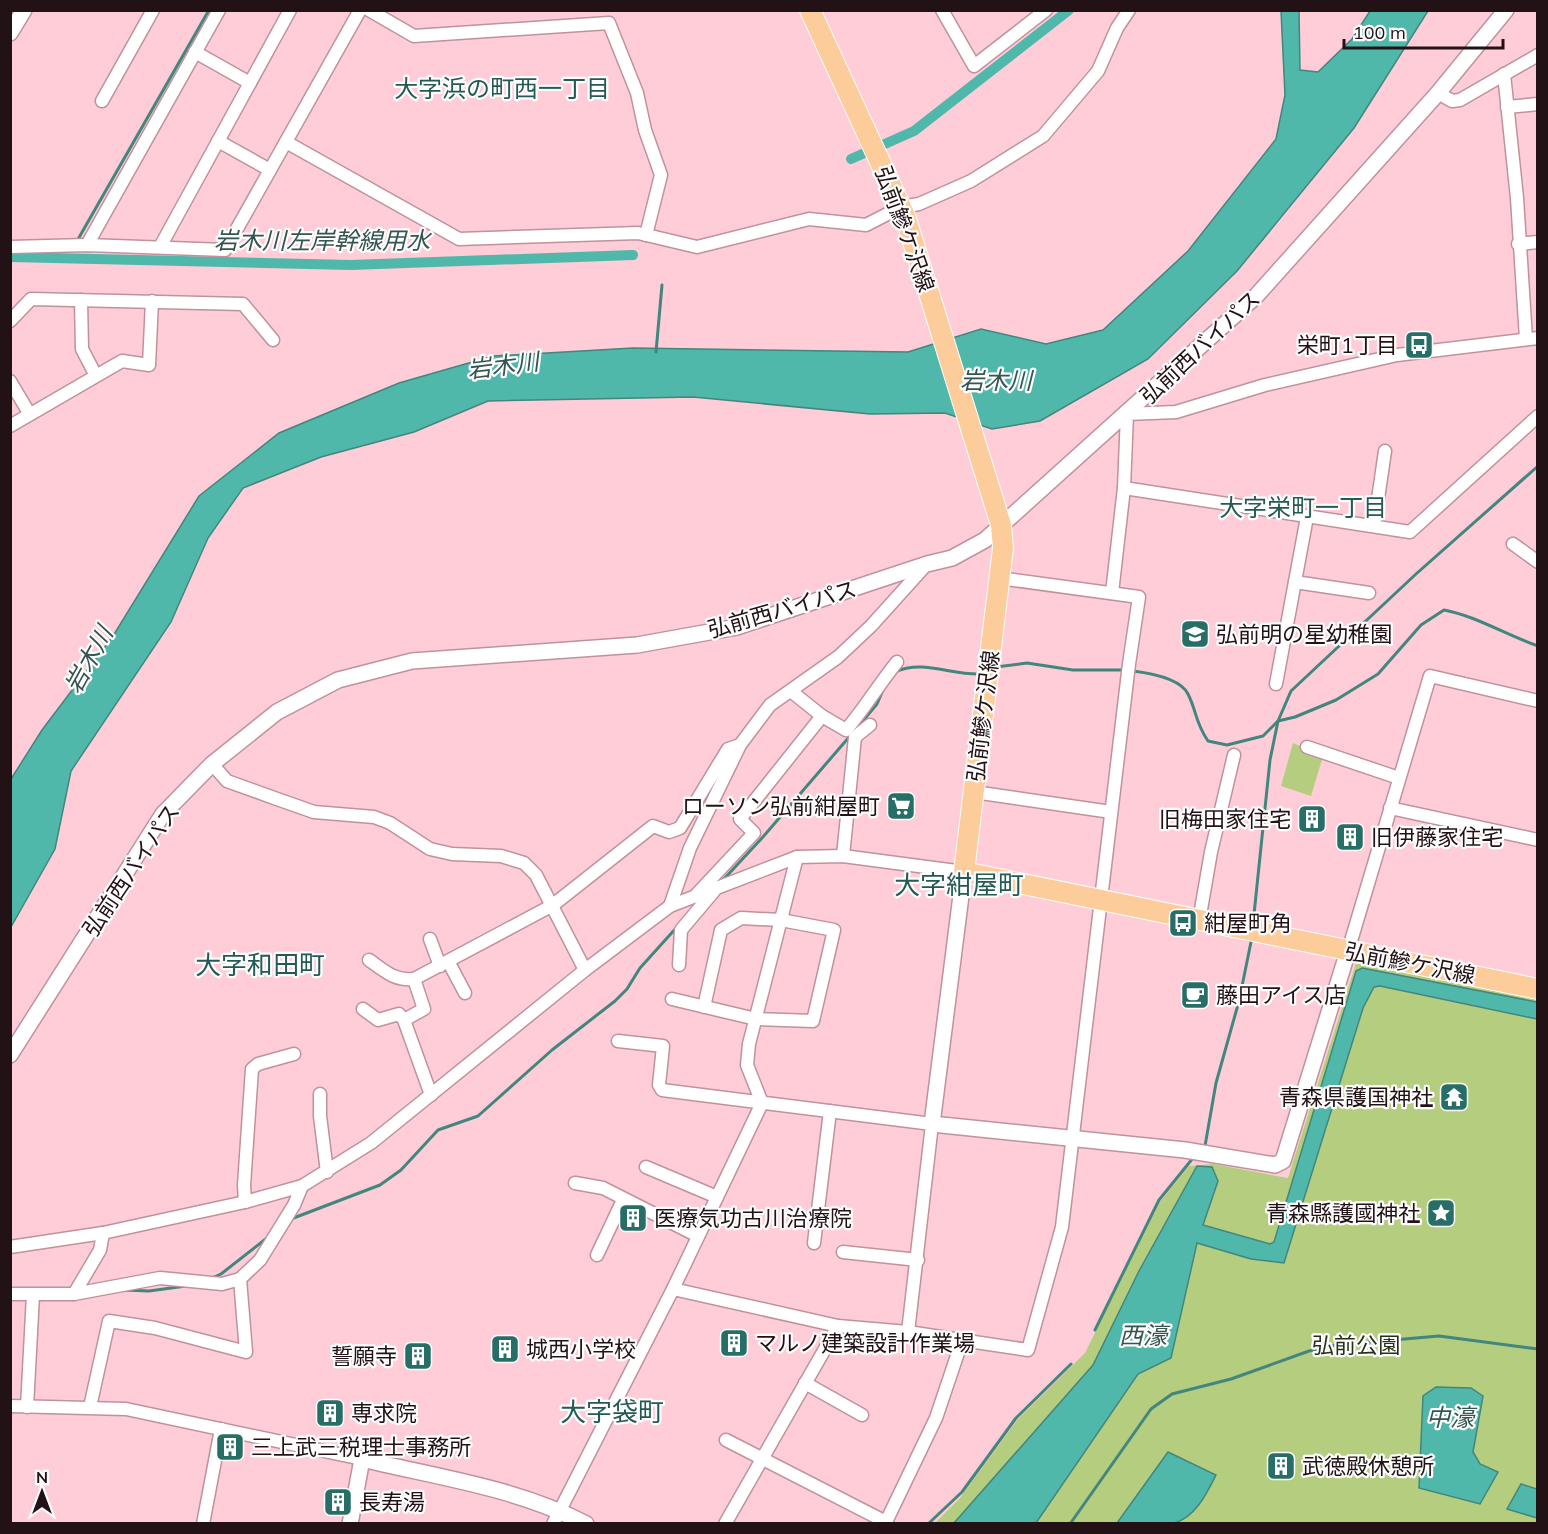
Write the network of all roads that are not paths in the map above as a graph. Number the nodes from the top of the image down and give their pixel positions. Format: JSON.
{"nodes":[{"id":1,"x":24,"y":10,"type":"edge"},
{"id":2,"x":219,"y":10,"type":"edge"},
{"id":3,"x":290,"y":10,"type":"edge"},
{"id":4,"x":360,"y":10,"type":"edge"},
{"id":5,"x":369,"y":10,"type":"edge"},
{"id":6,"x":810,"y":10,"type":"edge"},
{"id":7,"x":942,"y":10,"type":"edge"},
{"id":8,"x":1046,"y":10,"type":"edge"},
{"id":9,"x":1506,"y":10,"type":"edge"},
{"id":10,"x":151,"y":11,"type":"edge"},
{"id":11,"x":1123,"y":14,"type":"edge"},
{"id":12,"x":10,"y":33,"type":"edge"},
{"id":13,"x":195,"y":52,"type":"junction"},
{"id":14,"x":1538,"y":55,"type":"edge"},
{"id":15,"x":1504,"y":74,"type":"junction"},
{"id":16,"x":250,"y":83,"type":"junction"},
{"id":17,"x":1438,"y":93,"type":"junction"},
{"id":18,"x":102,"y":101,"type":"dead end"},
{"id":19,"x":1538,"y":104,"type":"edge"},
{"id":20,"x":1507,"y":106,"type":"junction"},
{"id":21,"x":218,"y":141,"type":"junction"},
{"id":22,"x":286,"y":142,"type":"junction"},
{"id":23,"x":270,"y":170,"type":"junction"},
{"id":24,"x":903,"y":212,"type":"junction"},
{"id":25,"x":646,"y":235,"type":"junction"},
{"id":26,"x":1538,"y":242,"type":"edge"},
{"id":27,"x":1518,"y":244,"type":"junction"},
{"id":28,"x":87,"y":245,"type":"junction"},
{"id":29,"x":10,"y":247,"type":"edge"},
{"id":30,"x":160,"y":247,"type":"junction"},
{"id":31,"x":81,"y":300,"type":"junction"},
{"id":32,"x":152,"y":301,"type":"junction"},
{"id":33,"x":10,"y":321,"type":"edge"},
{"id":34,"x":1532,"y":339,"type":"edge"},
{"id":35,"x":273,"y":340,"type":"dead end"},
{"id":36,"x":94,"y":374,"type":"junction"},
{"id":37,"x":10,"y":381,"type":"edge"},
{"id":38,"x":29,"y":413,"type":"junction"},
{"id":39,"x":1127,"y":414,"type":"junction"},
{"id":40,"x":1538,"y":416,"type":"edge"},
{"id":41,"x":10,"y":426,"type":"edge"},
{"id":42,"x":1385,"y":451,"type":"dead end"},
{"id":43,"x":1124,"y":488,"type":"junction"},
{"id":44,"x":1307,"y":517,"type":"junction"},
{"id":45,"x":1001,"y":525,"type":"junction"},
{"id":46,"x":1374,"y":526,"type":"junction"},
{"id":47,"x":1512,"y":544,"type":"dead end"},
{"id":48,"x":1538,"y":562,"type":"edge"},
{"id":49,"x":927,"y":564,"type":"junction"},
{"id":50,"x":999,"y":578,"type":"junction"},
{"id":51,"x":1295,"y":582,"type":"junction"},
{"id":52,"x":1112,"y":593,"type":"junction"},
{"id":53,"x":1369,"y":593,"type":"dead end"},
{"id":54,"x":897,"y":662,"type":"dead end"},
{"id":55,"x":1276,"y":684,"type":"dead end"},
{"id":56,"x":792,"y":692,"type":"junction"},
{"id":57,"x":1536,"y":697,"type":"edge"},
{"id":58,"x":822,"y":716,"type":"junction"},
{"id":59,"x":870,"y":725,"type":"dead end"},
{"id":60,"x":740,"y":745,"type":"junction"},
{"id":61,"x":1307,"y":747,"type":"dead end"},
{"id":62,"x":1234,"y":755,"type":"dead end"},
{"id":63,"x":212,"y":764,"type":"junction"},
{"id":64,"x":1399,"y":778,"type":"junction"},
{"id":65,"x":974,"y":792,"type":"junction"},
{"id":66,"x":1390,"y":808,"type":"junction"},
{"id":67,"x":1111,"y":812,"type":"junction"},
{"id":68,"x":1538,"y":840,"type":"edge"},
{"id":69,"x":843,"y":856,"type":"junction"},
{"id":70,"x":797,"y":857,"type":"junction"},
{"id":71,"x":964,"y":872,"type":"junction"},
{"id":72,"x":715,"y":890,"type":"junction"},
{"id":73,"x":693,"y":898,"type":"junction"},
{"id":74,"x":1101,"y":901,"type":"junction"},
{"id":75,"x":553,"y":904,"type":"junction"},
{"id":76,"x":670,"y":906,"type":"junction"},
{"id":77,"x":781,"y":920,"type":"junction"},
{"id":78,"x":1199,"y":921,"type":"junction"},
{"id":79,"x":430,"y":939,"type":"dead end"},
{"id":80,"x":1348,"y":951,"type":"junction"},
{"id":81,"x":369,"y":960,"type":"dead end"},
{"id":82,"x":444,"y":963,"type":"junction"},
{"id":83,"x":679,"y":965,"type":"dead end"},
{"id":84,"x":585,"y":970,"type":"junction"},
{"id":85,"x":414,"y":980,"type":"junction"},
{"id":86,"x":1538,"y":988,"type":"edge"},
{"id":87,"x":465,"y":993,"type":"dead end"},
{"id":88,"x":672,"y":999,"type":"dead end"},
{"id":89,"x":704,"y":1007,"type":"junction"},
{"id":90,"x":363,"y":1009,"type":"dead end"},
{"id":91,"x":756,"y":1019,"type":"junction"},
{"id":92,"x":404,"y":1020,"type":"junction"},
{"id":93,"x":618,"y":1041,"type":"dead end"},
{"id":94,"x":294,"y":1054,"type":"dead end"},
{"id":95,"x":10,"y":1055,"type":"edge"},
{"id":96,"x":320,"y":1094,"type":"dead end"},
{"id":97,"x":431,"y":1095,"type":"junction"},
{"id":98,"x":762,"y":1103,"type":"junction"},
{"id":99,"x":830,"y":1111,"type":"junction"},
{"id":100,"x":932,"y":1124,"type":"junction"},
{"id":101,"x":1075,"y":1138,"type":"junction"},
{"id":102,"x":646,"y":1167,"type":"dead end"},
{"id":103,"x":327,"y":1172,"type":"junction"},
{"id":104,"x":575,"y":1183,"type":"dead end"},
{"id":105,"x":302,"y":1186,"type":"junction"},
{"id":106,"x":717,"y":1197,"type":"junction"},
{"id":107,"x":623,"y":1200,"type":"junction"},
{"id":108,"x":245,"y":1202,"type":"junction"},
{"id":109,"x":103,"y":1233,"type":"junction"},
{"id":110,"x":698,"y":1236,"type":"junction"},
{"id":111,"x":814,"y":1243,"type":"dead end"},
{"id":112,"x":10,"y":1248,"type":"edge"},
{"id":113,"x":843,"y":1252,"type":"dead end"},
{"id":114,"x":597,"y":1255,"type":"dead end"},
{"id":115,"x":918,"y":1260,"type":"junction"},
{"id":116,"x":240,"y":1279,"type":"junction"},
{"id":117,"x":673,"y":1289,"type":"junction"},
{"id":118,"x":10,"y":1294,"type":"edge"},
{"id":119,"x":74,"y":1294,"type":"junction"},
{"id":120,"x":33,"y":1295,"type":"junction"},
{"id":121,"x":838,"y":1326,"type":"junction"},
{"id":122,"x":908,"y":1332,"type":"junction"},
{"id":123,"x":962,"y":1341,"type":"junction"},
{"id":124,"x":805,"y":1383,"type":"junction"},
{"id":125,"x":10,"y":1406,"type":"edge"},
{"id":126,"x":27,"y":1407,"type":"junction"},
{"id":127,"x":90,"y":1407,"type":"junction"},
{"id":128,"x":862,"y":1414,"type":"dead end"},
{"id":129,"x":221,"y":1429,"type":"junction"},
{"id":130,"x":726,"y":1440,"type":"dead end"},
{"id":131,"x":362,"y":1459,"type":"junction"},
{"id":132,"x":762,"y":1461,"type":"junction"},
{"id":133,"x":557,"y":1517,"type":"edge"},
{"id":134,"x":202,"y":1524,"type":"edge"},
{"id":135,"x":350,"y":1524,"type":"edge"},
{"id":136,"x":586,"y":1524,"type":"edge"},
{"id":137,"x":725,"y":1524,"type":"edge"}],
"edges":[{"from":1,"to":12,"type":"street"},
{"from":2,"to":13,"type":"street"},
{"from":3,"to":16,"type":"street"},
{"from":4,"to":22,"type":"street"},
{"from":5,"to":25,"type":"street"},
{"from":6,"to":24,"type":"main road","name":"弘前鰺ケ沢線"},
{"from":7,"to":8,"type":"street"},
{"from":9,"to":17,"type":"street","name":"弘前西バイパス"},
{"from":10,"to":18,"type":"street"},
{"from":11,"to":24,"type":"street"},
{"from":13,"to":16,"type":"street"},
{"from":13,"to":28,"type":"street"},
{"from":14,"to":15,"type":"street"},
{"from":15,"to":17,"type":"street"},
{"from":15,"to":20,"type":"street"},
{"from":16,"to":21,"type":"street"},
{"from":17,"to":39,"type":"street","name":"弘前西バイパス"},
{"from":19,"to":20,"type":"street"},
{"from":20,"to":27,"type":"street"},
{"from":21,"to":23,"type":"street"},
{"from":21,"to":30,"type":"street"},
{"from":22,"to":23,"type":"street"},
{"from":22,"to":25,"type":"street"},
{"from":23,"to":30,"type":"street"},
{"from":24,"to":25,"type":"street"},
{"from":24,"to":45,"type":"main road","name":"弘前鰺ケ沢線"},
{"from":26,"to":27,"type":"street"},
{"from":27,"to":34,"type":"street"},
{"from":28,"to":29,"type":"street"},
{"from":28,"to":30,"type":"street"},
{"from":31,"to":32,"type":"street"},
{"from":31,"to":33,"type":"street"},
{"from":31,"to":36,"type":"street"},
{"from":32,"to":35,"type":"street"},
{"from":32,"to":36,"type":"street"},
{"from":34,"to":39,"type":"street"},
{"from":36,"to":38,"type":"street"},
{"from":37,"to":38,"type":"street"},
{"from":38,"to":41,"type":"street"},
{"from":39,"to":43,"type":"street"},
{"from":39,"to":45,"type":"street","name":"弘前西バイパス"},
{"from":40,"to":46,"type":"street"},
{"from":42,"to":46,"type":"street"},
{"from":43,"to":44,"type":"street"},
{"from":43,"to":52,"type":"street"},
{"from":44,"to":46,"type":"street"},
{"from":44,"to":51,"type":"street"},
{"from":45,"to":49,"type":"street","name":"弘前西バイパス"},
{"from":45,"to":50,"type":"main road","name":"弘前鰺ケ沢線"},
{"from":47,"to":48,"type":"street"},
{"from":49,"to":56,"type":"street"},
{"from":49,"to":63,"type":"street","name":"弘前西バイパス"},
{"from":50,"to":52,"type":"street"},
{"from":50,"to":65,"type":"main road","name":"弘前鰺ケ沢線"},
{"from":51,"to":53,"type":"street"},
{"from":51,"to":55,"type":"street"},
{"from":52,"to":67,"type":"street"},
{"from":54,"to":58,"type":"street"},
{"from":56,"to":58,"type":"street"},
{"from":56,"to":60,"type":"street"},
{"from":57,"to":64,"type":"street"},
{"from":58,"to":73,"type":"street"},
{"from":59,"to":69,"type":"street"},
{"from":60,"to":75,"type":"street"},
{"from":60,"to":76,"type":"street"},
{"from":61,"to":64,"type":"street"},
{"from":62,"to":78,"type":"street"},
{"from":63,"to":75,"type":"street"},
{"from":63,"to":95,"type":"street","name":"弘前西バイパス"},
{"from":64,"to":66,"type":"street"},
{"from":65,"to":67,"type":"street"},
{"from":65,"to":71,"type":"main road","name":"弘前鰺ケ沢線"},
{"from":66,"to":68,"type":"street"},
{"from":66,"to":80,"type":"street"},
{"from":67,"to":74,"type":"street"},
{"from":69,"to":70,"type":"street"},
{"from":69,"to":71,"type":"street"},
{"from":70,"to":72,"type":"street"},
{"from":70,"to":77,"type":"street"},
{"from":71,"to":74,"type":"main road","name":"弘前鰺ケ沢線"},
{"from":71,"to":100,"type":"street"},
{"from":72,"to":73,"type":"street"},
{"from":72,"to":83,"type":"street"},
{"from":73,"to":76,"type":"street"},
{"from":74,"to":78,"type":"main road","name":"弘前鰺ケ沢線"},
{"from":74,"to":101,"type":"street"},
{"from":75,"to":82,"type":"street"},
{"from":75,"to":84,"type":"street"},
{"from":76,"to":84,"type":"street"},
{"from":77,"to":89,"type":"street"},
{"from":77,"to":91,"type":"street"},
{"from":77,"to":91,"type":"street"},
{"from":78,"to":80,"type":"main road","name":"弘前鰺ケ沢線"},
{"from":79,"to":82,"type":"street"},
{"from":80,"to":86,"type":"main road","name":"弘前鰺ケ沢線"},
{"from":80,"to":101,"type":"street"},
{"from":81,"to":85,"type":"street"},
{"from":82,"to":85,"type":"street"},
{"from":82,"to":87,"type":"street"},
{"from":84,"to":97,"type":"street"},
{"from":85,"to":92,"type":"street"},
{"from":88,"to":89,"type":"street"},
{"from":89,"to":91,"type":"street"},
{"from":90,"to":92,"type":"street"},
{"from":91,"to":98,"type":"street"},
{"from":92,"to":97,"type":"street"},
{"from":93,"to":98,"type":"street"},
{"from":94,"to":108,"type":"street"},
{"from":96,"to":103,"type":"street"},
{"from":97,"to":103,"type":"street"},
{"from":98,"to":99,"type":"street"},
{"from":98,"to":106,"type":"street"},
{"from":99,"to":100,"type":"street"},
{"from":99,"to":111,"type":"street"},
{"from":100,"to":101,"type":"street"},
{"from":100,"to":115,"type":"street"},
{"from":101,"to":123,"type":"street"},
{"from":102,"to":106,"type":"street"},
{"from":103,"to":105,"type":"street"},
{"from":104,"to":107,"type":"street"},
{"from":105,"to":108,"type":"street"},
{"from":105,"to":116,"type":"street"},
{"from":106,"to":110,"type":"street"},
{"from":107,"to":110,"type":"street"},
{"from":107,"to":114,"type":"street"},
{"from":108,"to":109,"type":"street"},
{"from":109,"to":112,"type":"street"},
{"from":109,"to":119,"type":"street"},
{"from":110,"to":117,"type":"street"},
{"from":113,"to":115,"type":"street"},
{"from":115,"to":122,"type":"street"},
{"from":116,"to":119,"type":"street"},
{"from":116,"to":127,"type":"street"},
{"from":117,"to":121,"type":"street"},
{"from":117,"to":133,"type":"street"},
{"from":118,"to":120,"type":"street"},
{"from":119,"to":120,"type":"street"},
{"from":120,"to":126,"type":"street"},
{"from":121,"to":122,"type":"street"},
{"from":121,"to":124,"type":"street"},
{"from":122,"to":123,"type":"street"},
{"from":123,"to":132,"type":"street"},
{"from":124,"to":128,"type":"street"},
{"from":124,"to":132,"type":"street"},
{"from":125,"to":126,"type":"street"},
{"from":126,"to":127,"type":"street"},
{"from":127,"to":129,"type":"street"},
{"from":129,"to":131,"type":"street"},
{"from":129,"to":134,"type":"street"},
{"from":130,"to":132,"type":"street"},
{"from":131,"to":133,"type":"street"},
{"from":131,"to":135,"type":"street"},
{"from":132,"to":137,"type":"street"},
{"from":133,"to":136,"type":"street"}]}
